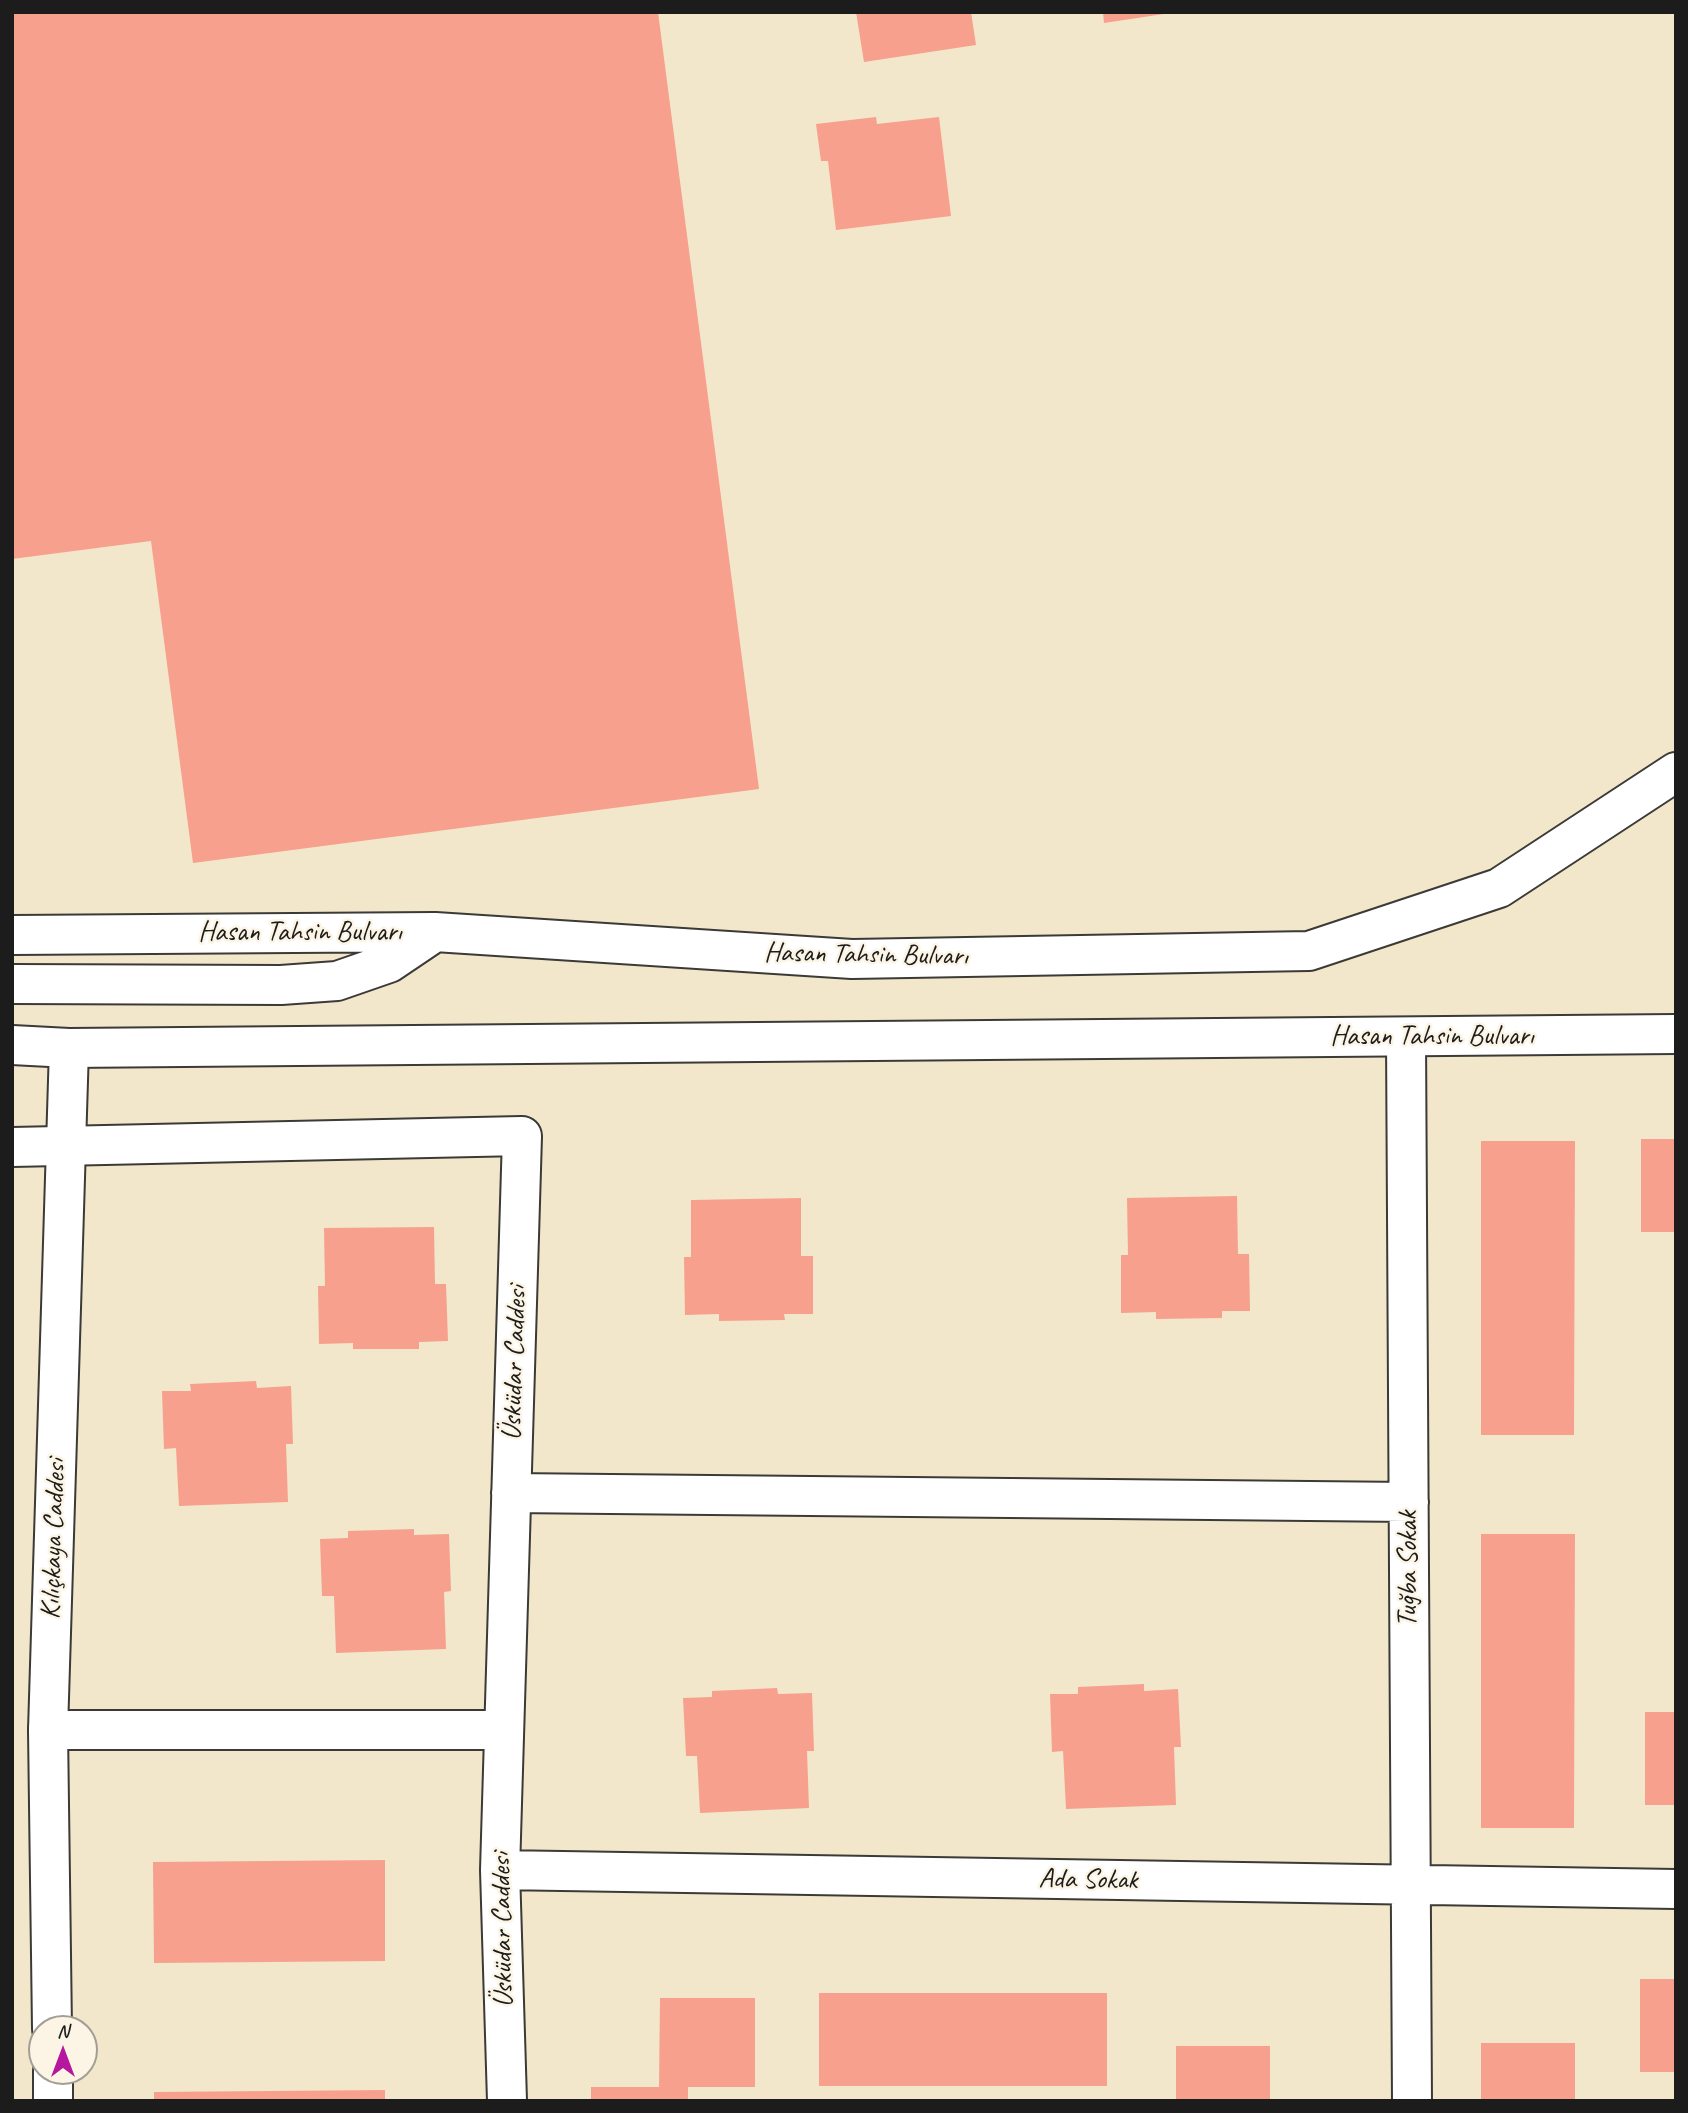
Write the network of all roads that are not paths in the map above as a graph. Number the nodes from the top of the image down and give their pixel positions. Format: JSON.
{"nodes":[{"id":1,"x":1676,"y":772,"type":"edge"},
{"id":2,"x":435,"y":932,"type":"junction"},
{"id":3,"x":12,"y":935,"type":"edge"},
{"id":4,"x":12,"y":984,"type":"edge"},
{"id":5,"x":1676,"y":1034,"type":"edge"},
{"id":6,"x":1406,"y":1037,"type":"junction"},
{"id":7,"x":12,"y":1045,"type":"edge"},
{"id":8,"x":69,"y":1048,"type":"junction"},
{"id":9,"x":12,"y":1147,"type":"edge"},
{"id":10,"x":66,"y":1147,"type":"junction"},
{"id":11,"x":511,"y":1493,"type":"junction"},
{"id":12,"x":1409,"y":1502,"type":"junction"},
{"id":13,"x":48,"y":1730,"type":"junction"},
{"id":14,"x":504,"y":1730,"type":"junction"},
{"id":15,"x":500,"y":1870,"type":"junction"},
{"id":16,"x":1411,"y":1885,"type":"junction"},
{"id":17,"x":1676,"y":1889,"type":"edge"},
{"id":18,"x":52,"y":2015,"type":"edge"},
{"id":19,"x":507,"y":2101,"type":"edge"},
{"id":20,"x":1412,"y":2101,"type":"edge"}],
"edges":[{"from":1,"to":2,"type":"street","name":"Hasan Tahsin Bulvarı"},
{"from":2,"to":3,"type":"street","name":"Hasan Tahsin Bulvarı"},
{"from":2,"to":4,"type":"street"},
{"from":5,"to":6,"type":"street","name":"Hasan Tahsin Bulvarı"},
{"from":6,"to":8,"type":"street","name":"Hasan Tahsin Bulvarı"},
{"from":6,"to":12,"type":"street","name":"Tuğba Sokak"},
{"from":7,"to":8,"type":"street","name":"Hasan Tahsin Bulvarı"},
{"from":8,"to":10,"type":"street","name":"Kılıçkaya Caddesi"},
{"from":9,"to":10,"type":"street","name":"Üsküdar Caddesi"},
{"from":10,"to":11,"type":"street","name":"Üsküdar Caddesi"},
{"from":10,"to":13,"type":"street","name":"Kılıçkaya Caddesi"},
{"from":11,"to":12,"type":"street"},
{"from":11,"to":14,"type":"street","name":"Üsküdar Caddesi"},
{"from":12,"to":16,"type":"street","name":"Tuğba Sokak"},
{"from":13,"to":14,"type":"street"},
{"from":13,"to":18,"type":"street","name":"Kılıçkaya Caddesi"},
{"from":14,"to":15,"type":"street","name":"Üsküdar Caddesi"},
{"from":15,"to":16,"type":"street","name":"Ada Sokak"},
{"from":15,"to":19,"type":"street","name":"Üsküdar Caddesi"},
{"from":16,"to":17,"type":"street","name":"Ada Sokak"},
{"from":16,"to":20,"type":"street","name":"Tuğba Sokak"}]}
